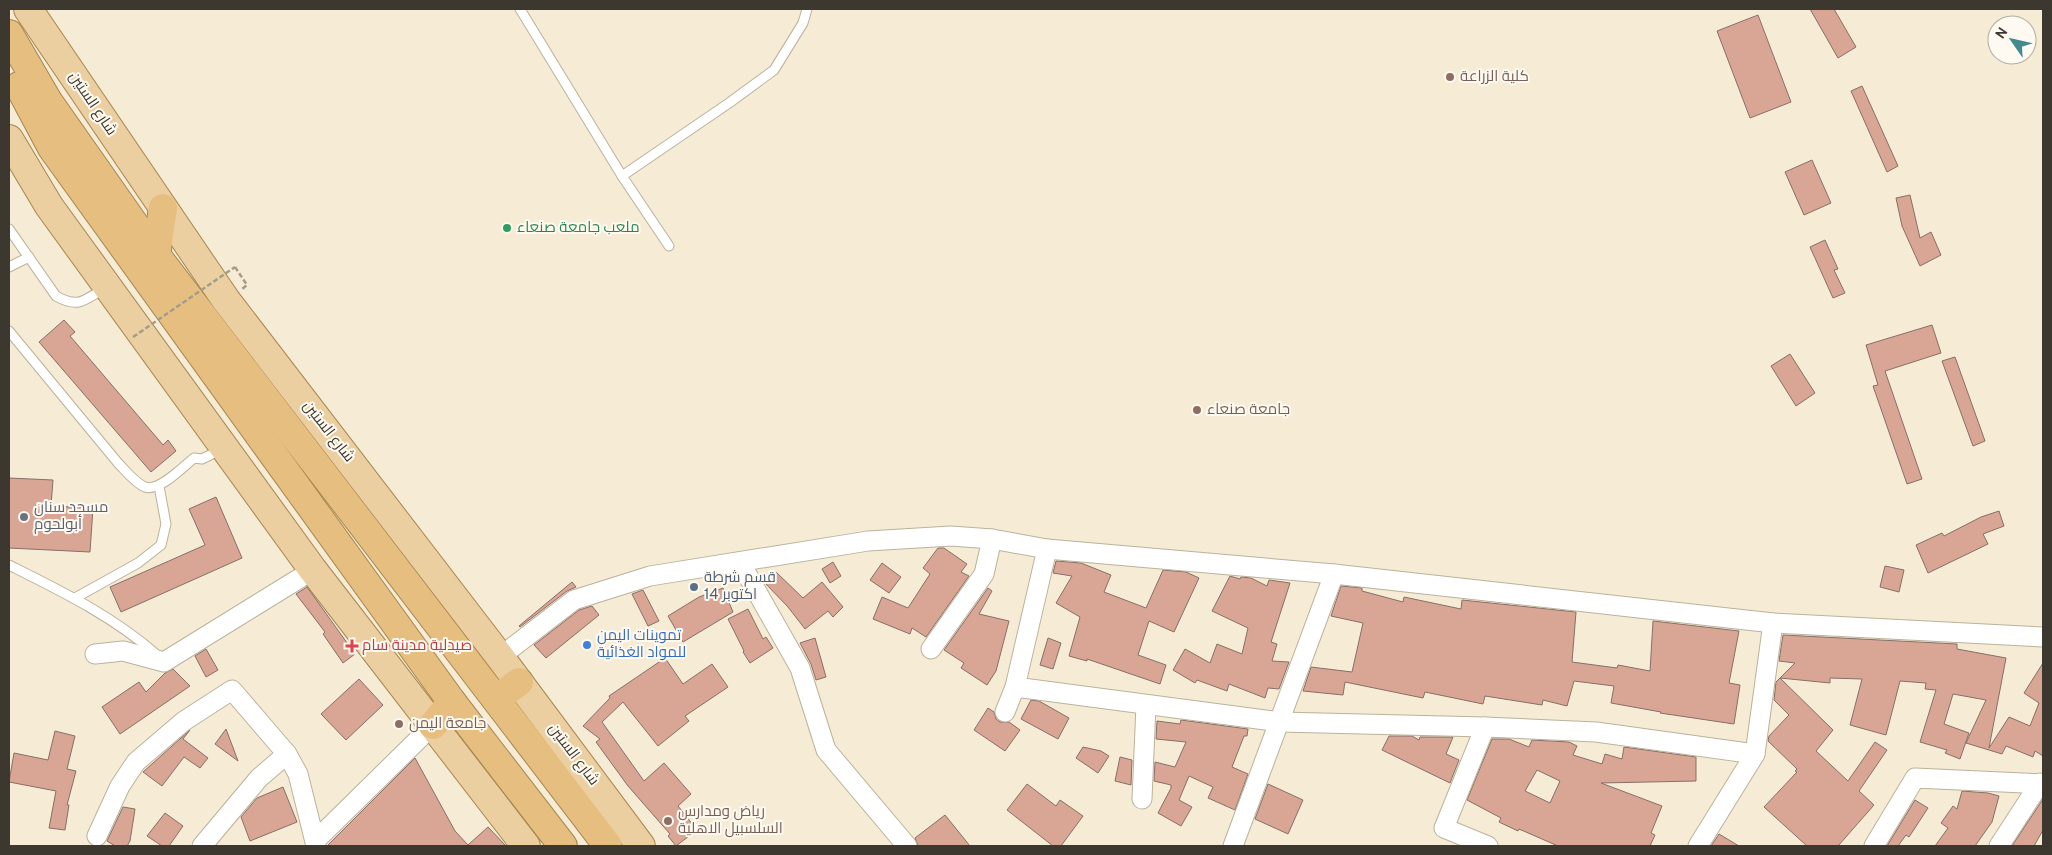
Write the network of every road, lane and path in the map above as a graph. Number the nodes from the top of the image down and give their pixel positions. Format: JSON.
{"nodes":[{"id":1,"x":520,"y":9,"type":"edge"},
{"id":2,"x":807,"y":9,"type":"edge"},
{"id":3,"x":33,"y":12,"type":"edge"},
{"id":4,"x":9,"y":34,"type":"edge"},
{"id":5,"x":9,"y":68,"type":"edge"},
{"id":6,"x":9,"y":139,"type":"edge"},
{"id":7,"x":622,"y":176,"type":"junction"},
{"id":8,"x":163,"y":208,"type":"junction"},
{"id":9,"x":9,"y":229,"type":"edge"},
{"id":10,"x":669,"y":246,"type":"dead end"},
{"id":11,"x":156,"y":254,"type":"junction"},
{"id":12,"x":29,"y":257,"type":"junction"},
{"id":13,"x":9,"y":267,"type":"edge"},
{"id":14,"x":247,"y":285,"type":"dead end"},
{"id":15,"x":108,"y":287,"type":"junction"},
{"id":16,"x":9,"y":331,"type":"edge"},
{"id":17,"x":133,"y":337,"type":"dead end"},
{"id":18,"x":224,"y":448,"type":"junction"},
{"id":19,"x":159,"y":486,"type":"junction"},
{"id":20,"x":992,"y":539,"type":"junction"},
{"id":21,"x":1046,"y":549,"type":"junction"},
{"id":22,"x":740,"y":562,"type":"junction"},
{"id":23,"x":9,"y":565,"type":"edge"},
{"id":24,"x":313,"y":570,"type":"junction"},
{"id":25,"x":1334,"y":574,"type":"junction"},
{"id":26,"x":75,"y":598,"type":"junction"},
{"id":27,"x":1773,"y":623,"type":"junction"},
{"id":28,"x":2043,"y":637,"type":"edge"},
{"id":29,"x":931,"y":649,"type":"dead end"},
{"id":30,"x":95,"y":654,"type":"dead end"},
{"id":31,"x":500,"y":657,"type":"junction"},
{"id":32,"x":164,"y":662,"type":"junction"},
{"id":33,"x":519,"y":682,"type":"junction"},
{"id":34,"x":1015,"y":687,"type":"junction"},
{"id":35,"x":496,"y":699,"type":"junction"},
{"id":36,"x":452,"y":702,"type":"junction"},
{"id":37,"x":1146,"y":705,"type":"junction"},
{"id":38,"x":1005,"y":712,"type":"dead end"},
{"id":39,"x":1280,"y":722,"type":"junction"},
{"id":40,"x":433,"y":725,"type":"junction"},
{"id":41,"x":1485,"y":727,"type":"junction"},
{"id":42,"x":287,"y":754,"type":"junction"},
{"id":43,"x":1755,"y":754,"type":"junction"},
{"id":44,"x":2042,"y":783,"type":"edge"},
{"id":45,"x":1142,"y":799,"type":"dead end"},
{"id":46,"x":97,"y":836,"type":"dead end"},
{"id":47,"x":316,"y":844,"type":"edge"},
{"id":48,"x":202,"y":846,"type":"edge"},
{"id":49,"x":526,"y":846,"type":"edge"},
{"id":50,"x":563,"y":846,"type":"edge"},
{"id":51,"x":608,"y":846,"type":"edge"},
{"id":52,"x":642,"y":846,"type":"edge"},
{"id":53,"x":907,"y":846,"type":"edge"},
{"id":54,"x":1233,"y":846,"type":"edge"},
{"id":55,"x":1488,"y":846,"type":"edge"},
{"id":56,"x":1698,"y":846,"type":"edge"},
{"id":57,"x":1874,"y":846,"type":"edge"},
{"id":58,"x":1999,"y":846,"type":"edge"}],
"edges":[{"from":1,"to":7,"type":"lane"},
{"from":2,"to":7,"type":"lane"},
{"from":3,"to":8,"type":"main road","name":"شارع الستين"},
{"from":4,"to":11,"type":"highway","name":"شارع الستين"},
{"from":5,"to":36,"type":"highway"},
{"from":6,"to":15,"type":"main road"},
{"from":7,"to":10,"type":"lane"},
{"from":8,"to":11,"type":"highway"},
{"from":8,"to":31,"type":"main road","name":"شارع الستين"},
{"from":9,"to":12,"type":"lane"},
{"from":11,"to":35,"type":"highway","name":"شارع الستين"},
{"from":12,"to":13,"type":"lane"},
{"from":12,"to":15,"type":"lane"},
{"from":14,"to":17,"type":"path","bridge":true},
{"from":15,"to":18,"type":"main road"},
{"from":16,"to":19,"type":"lane"},
{"from":18,"to":19,"type":"lane"},
{"from":18,"to":24,"type":"main road"},
{"from":19,"to":26,"type":"lane"},
{"from":20,"to":21,"type":"street"},
{"from":20,"to":22,"type":"street"},
{"from":20,"to":29,"type":"street"},
{"from":21,"to":25,"type":"street"},
{"from":21,"to":34,"type":"street"},
{"from":22,"to":31,"type":"street"},
{"from":22,"to":53,"type":"street"},
{"from":23,"to":26,"type":"lane"},
{"from":24,"to":32,"type":"street"},
{"from":24,"to":40,"type":"main road"},
{"from":25,"to":27,"type":"street"},
{"from":25,"to":39,"type":"street"},
{"from":26,"to":32,"type":"lane"},
{"from":27,"to":28,"type":"street"},
{"from":27,"to":43,"type":"street"},
{"from":30,"to":32,"type":"street"},
{"from":31,"to":33,"type":"main road","name":"شارع الستين"},
{"from":33,"to":35,"type":"highway"},
{"from":33,"to":52,"type":"main road","name":"شارع الستين"},
{"from":34,"to":37,"type":"street"},
{"from":34,"to":38,"type":"street"},
{"from":35,"to":51,"type":"highway","name":"شارع الستين"},
{"from":36,"to":40,"type":"highway"},
{"from":36,"to":50,"type":"highway"},
{"from":37,"to":39,"type":"street"},
{"from":37,"to":45,"type":"street"},
{"from":39,"to":41,"type":"street"},
{"from":39,"to":54,"type":"street"},
{"from":40,"to":47,"type":"street"},
{"from":40,"to":49,"type":"main road"},
{"from":41,"to":43,"type":"street"},
{"from":41,"to":55,"type":"street"},
{"from":42,"to":46,"type":"street"},
{"from":42,"to":47,"type":"street"},
{"from":42,"to":48,"type":"street"},
{"from":43,"to":56,"type":"street"},
{"from":44,"to":57,"type":"street"},
{"from":44,"to":58,"type":"street"}]}
